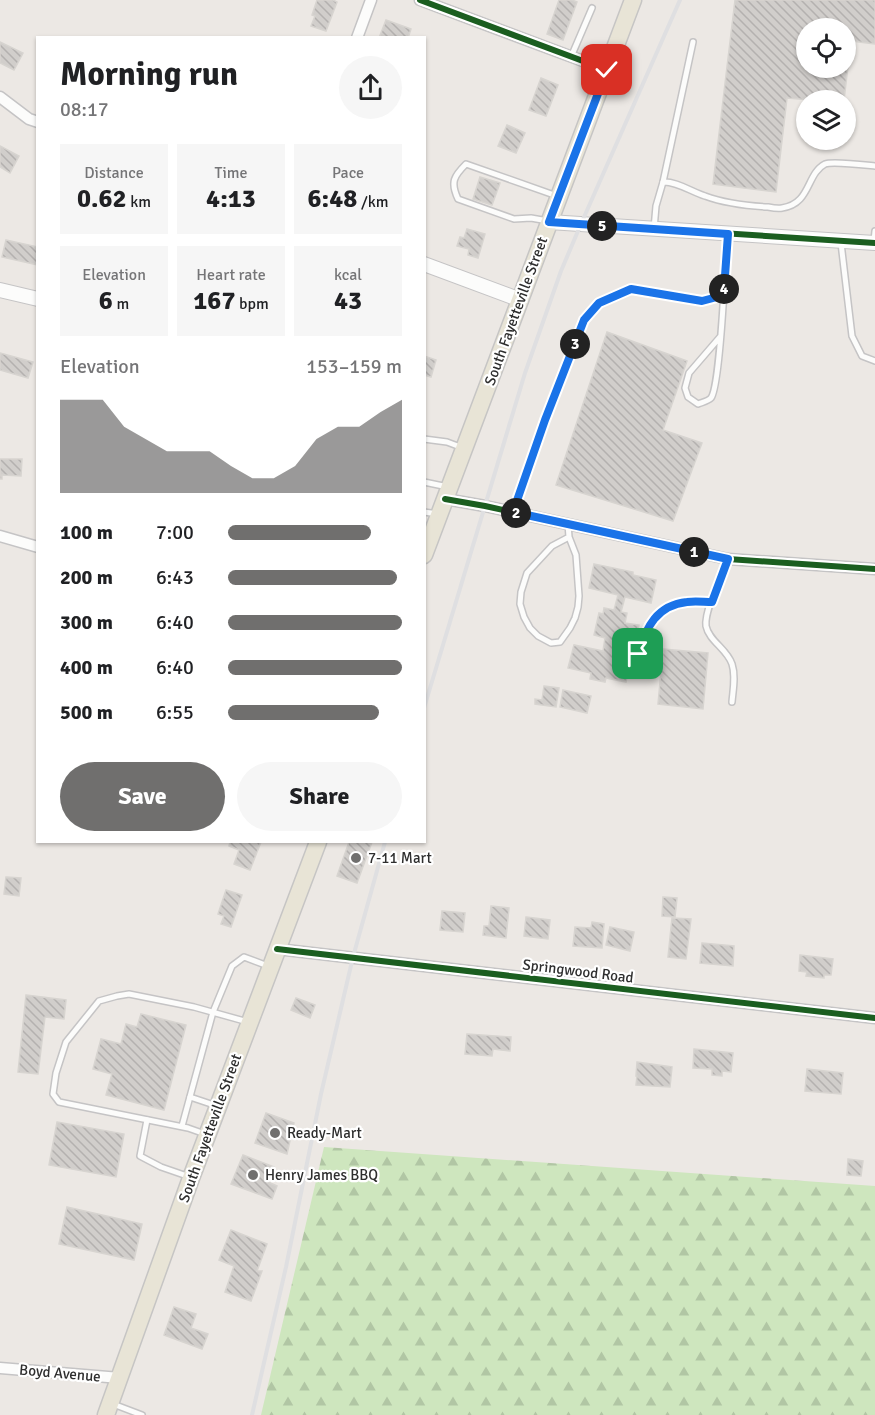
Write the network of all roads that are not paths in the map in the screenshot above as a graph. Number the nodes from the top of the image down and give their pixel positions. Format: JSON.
{"nodes":[{"id":1,"x":371,"y":0,"type":"edge"},
{"id":2,"x":420,"y":0,"type":"edge"},
{"id":3,"x":633,"y":0,"type":"edge"},
{"id":4,"x":592,"y":8,"type":"dead end"},
{"id":5,"x":358,"y":36,"type":"edge"},
{"id":6,"x":693,"y":42,"type":"dead end"},
{"id":7,"x":572,"y":57,"type":"junction"},
{"id":8,"x":607,"y":70,"type":"junction"},
{"id":9,"x":0,"y":97,"type":"edge"},
{"id":10,"x":36,"y":121,"type":"edge"},
{"id":11,"x":875,"y":165,"type":"edge"},
{"id":12,"x":663,"y":182,"type":"junction"},
{"id":13,"x":559,"y":196,"type":"junction"},
{"id":14,"x":549,"y":222,"type":"junction"},
{"id":15,"x":654,"y":229,"type":"junction"},
{"id":16,"x":728,"y":234,"type":"junction"},
{"id":17,"x":874,"y":239,"type":"edge"},
{"id":18,"x":841,"y":241,"type":"junction"},
{"id":19,"x":426,"y":265,"type":"edge"},
{"id":20,"x":0,"y":290,"type":"edge"},
{"id":21,"x":724,"y":290,"type":"junction"},
{"id":22,"x":36,"y":299,"type":"edge"},
{"id":23,"x":521,"y":300,"type":"junction"},
{"id":24,"x":720,"y":337,"type":"junction"},
{"id":25,"x":875,"y":361,"type":"edge"},
{"id":26,"x":426,"y":439,"type":"edge"},
{"id":27,"x":464,"y":448,"type":"junction"},
{"id":28,"x":426,"y":485,"type":"edge"},
{"id":29,"x":440,"y":503,"type":"edge"},
{"id":30,"x":513,"y":512,"type":"junction"},
{"id":31,"x":568,"y":524,"type":"junction"},
{"id":32,"x":0,"y":536,"type":"edge"},
{"id":33,"x":569,"y":537,"type":"junction"},
{"id":34,"x":36,"y":546,"type":"edge"},
{"id":35,"x":426,"y":548,"type":"edge"},
{"id":36,"x":728,"y":559,"type":"junction"},
{"id":37,"x":875,"y":569,"type":"edge"},
{"id":38,"x":712,"y":602,"type":"junction"},
{"id":39,"x":638,"y":654,"type":"dead end"},
{"id":40,"x":732,"y":702,"type":"dead end"},
{"id":41,"x":318,"y":843,"type":"edge"},
{"id":42,"x":277,"y":949,"type":"junction"},
{"id":43,"x":271,"y":967,"type":"junction"},
{"id":44,"x":213,"y":1012,"type":"junction"},
{"id":45,"x":875,"y":1018,"type":"edge"},
{"id":46,"x":250,"y":1022,"type":"junction"},
{"id":47,"x":190,"y":1097,"type":"junction"},
{"id":48,"x":218,"y":1107,"type":"junction"},
{"id":49,"x":147,"y":1120,"type":"junction"},
{"id":50,"x":182,"y":1126,"type":"junction"},
{"id":51,"x":208,"y":1135,"type":"junction"},
{"id":52,"x":192,"y":1178,"type":"junction"},
{"id":53,"x":0,"y":1368,"type":"edge"},
{"id":54,"x":120,"y":1378,"type":"junction"},
{"id":55,"x":108,"y":1409,"type":"edge"},
{"id":56,"x":142,"y":1415,"type":"edge"}],
"edges":[{"from":1,"to":5,"type":"street"},
{"from":2,"to":7,"type":"street"},
{"from":3,"to":8,"type":"main road","name":"South Fayetteville Street"},
{"from":4,"to":7,"type":"lane"},
{"from":6,"to":12,"type":"lane"},
{"from":7,"to":8,"type":"street"},
{"from":8,"to":13,"type":"main road","name":"South Fayetteville Street"},
{"from":9,"to":10,"type":"street"},
{"from":11,"to":12,"type":"lane"},
{"from":12,"to":15,"type":"lane"},
{"from":13,"to":14,"type":"main road","name":"South Fayetteville Street"},
{"from":13,"to":14,"type":"lane"},
{"from":14,"to":15,"type":"street"},
{"from":14,"to":23,"type":"main road","name":"South Fayetteville Street"},
{"from":15,"to":16,"type":"street"},
{"from":16,"to":18,"type":"street"},
{"from":16,"to":21,"type":"lane"},
{"from":17,"to":18,"type":"street"},
{"from":18,"to":25,"type":"lane"},
{"from":19,"to":23,"type":"street"},
{"from":20,"to":22,"type":"street"},
{"from":21,"to":24,"type":"lane"},
{"from":21,"to":30,"type":"lane"},
{"from":23,"to":27,"type":"main road","name":"South Fayetteville Street"},
{"from":24,"to":24,"type":"lane"},
{"from":26,"to":27,"type":"lane"},
{"from":27,"to":29,"type":"main road","name":"South Fayetteville Street"},
{"from":28,"to":29,"type":"lane"},
{"from":29,"to":30,"type":"street"},
{"from":29,"to":35,"type":"main road","name":"South Fayetteville Street"},
{"from":30,"to":31,"type":"street"},
{"from":31,"to":33,"type":"lane"},
{"from":31,"to":36,"type":"street"},
{"from":32,"to":34,"type":"street"},
{"from":33,"to":33,"type":"lane"},
{"from":36,"to":37,"type":"street"},
{"from":36,"to":38,"type":"lane"},
{"from":38,"to":39,"type":"lane"},
{"from":38,"to":40,"type":"lane"},
{"from":41,"to":42,"type":"main road","name":"South Fayetteville Street"},
{"from":42,"to":43,"type":"main road","name":"South Fayetteville Street"},
{"from":42,"to":45,"type":"street","name":"Springwood Road"},
{"from":43,"to":44,"type":"lane"},
{"from":43,"to":46,"type":"main road","name":"South Fayetteville Street"},
{"from":44,"to":46,"type":"lane"},
{"from":44,"to":47,"type":"lane"},
{"from":44,"to":49,"type":"lane"},
{"from":46,"to":48,"type":"main road","name":"South Fayetteville Street"},
{"from":47,"to":48,"type":"lane"},
{"from":47,"to":50,"type":"lane"},
{"from":48,"to":51,"type":"main road","name":"South Fayetteville Street"},
{"from":49,"to":50,"type":"lane"},
{"from":49,"to":52,"type":"lane"},
{"from":50,"to":51,"type":"lane"},
{"from":51,"to":52,"type":"main road","name":"South Fayetteville Street"},
{"from":52,"to":54,"type":"main road","name":"South Fayetteville Street"},
{"from":53,"to":54,"type":"street","name":"Boyd Avenue"},
{"from":54,"to":55,"type":"main road","name":"South Fayetteville Street"},
{"from":55,"to":56,"type":"lane"}]}
